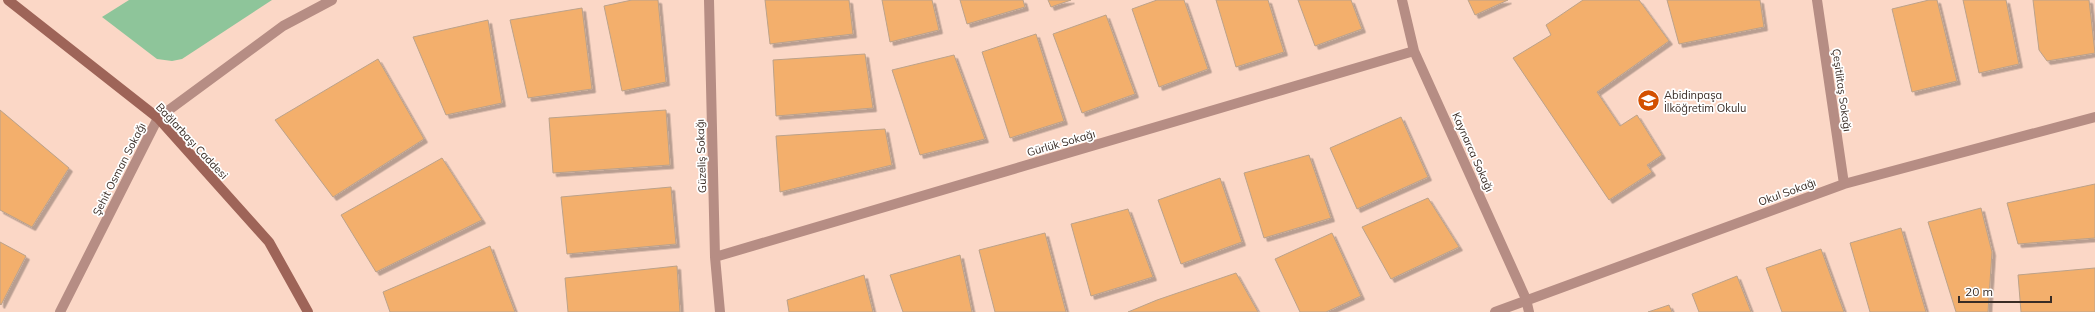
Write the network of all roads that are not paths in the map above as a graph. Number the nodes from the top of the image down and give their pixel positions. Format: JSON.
{"nodes":[{"id":1,"x":8,"y":0,"type":"edge"},
{"id":2,"x":332,"y":0,"type":"edge"},
{"id":3,"x":709,"y":0,"type":"edge"},
{"id":4,"x":1402,"y":0,"type":"edge"},
{"id":5,"x":1817,"y":0,"type":"edge"},
{"id":6,"x":1414,"y":51,"type":"junction"},
{"id":7,"x":2095,"y":117,"type":"edge"},
{"id":8,"x":158,"y":118,"type":"junction"},
{"id":9,"x":1844,"y":184,"type":"junction"},
{"id":10,"x":715,"y":257,"type":"junction"},
{"id":11,"x":1526,"y":299,"type":"junction"},
{"id":12,"x":60,"y":312,"type":"edge"},
{"id":13,"x":308,"y":312,"type":"edge"},
{"id":14,"x":720,"y":312,"type":"edge"},
{"id":15,"x":1495,"y":312,"type":"edge"},
{"id":16,"x":1529,"y":312,"type":"edge"}],
"edges":[{"from":1,"to":8,"type":"street","name":"Bağlarbaşı Caddesi"},
{"from":2,"to":8,"type":"street","name":"Şehit Osman Sokağı"},
{"from":3,"to":10,"type":"street","name":"Güzeliş Sokağı"},
{"from":4,"to":6,"type":"street","name":"Kaynarca Sokağı"},
{"from":5,"to":9,"type":"street","name":"Çeşitlitaş Sokağı"},
{"from":6,"to":10,"type":"street","name":"Gürlük Sokağı"},
{"from":6,"to":11,"type":"street","name":"Kaynarca Sokağı"},
{"from":7,"to":9,"type":"street","name":"Okul Sokağı"},
{"from":8,"to":12,"type":"street","name":"Şehit Osman Sokağı"},
{"from":8,"to":13,"type":"street","name":"Bağlarbaşı Caddesi"},
{"from":9,"to":11,"type":"street","name":"Okul Sokağı"},
{"from":10,"to":14,"type":"street","name":"Güzeliş Sokağı"},
{"from":11,"to":15,"type":"street","name":"Okul Sokağı"},
{"from":11,"to":16,"type":"street","name":"Kaynarca Sokağı"}]}
